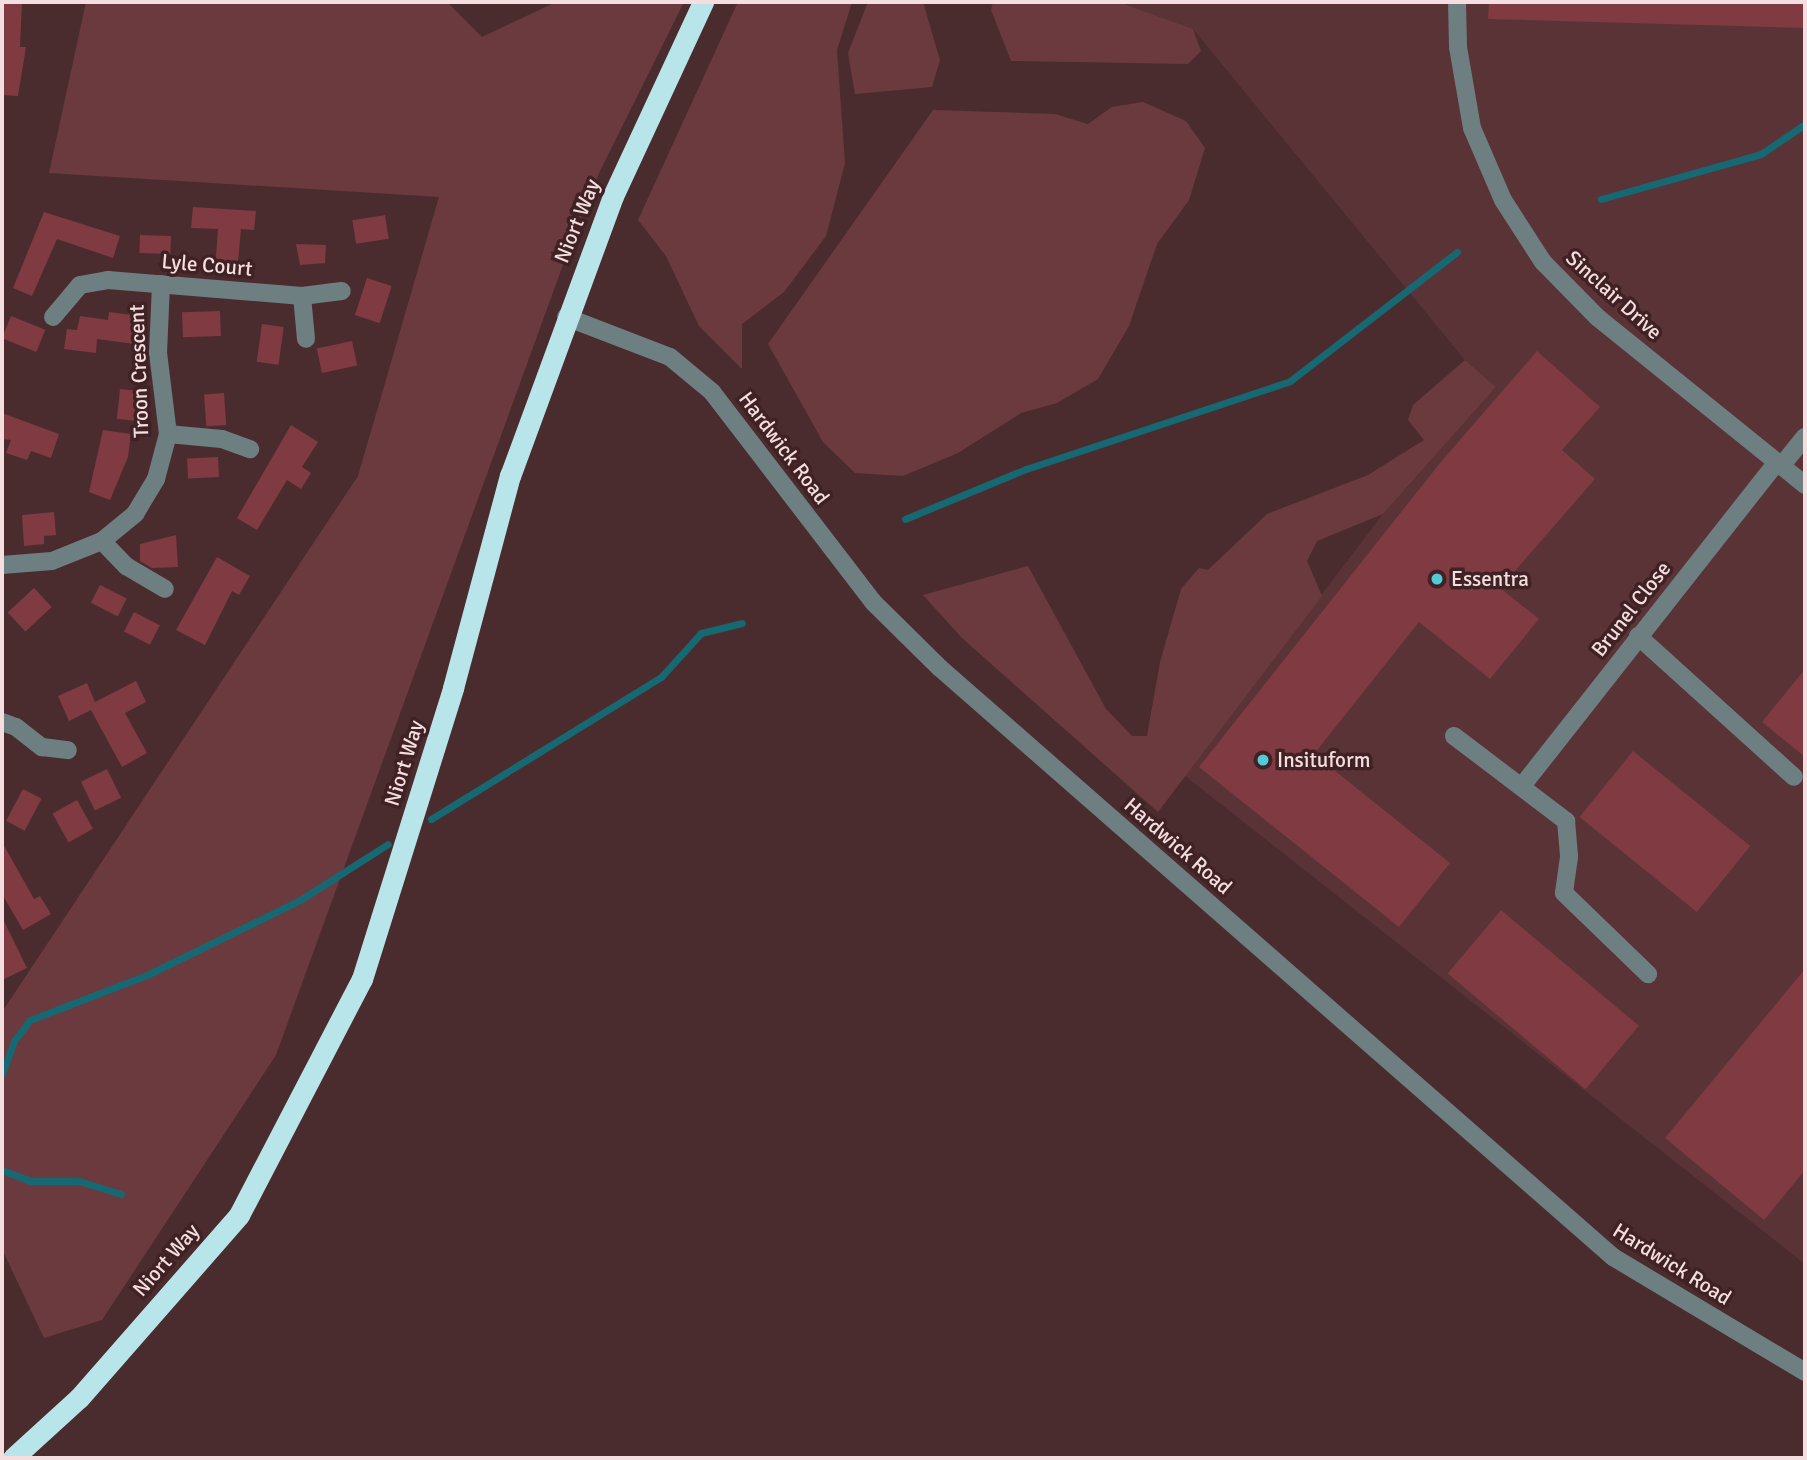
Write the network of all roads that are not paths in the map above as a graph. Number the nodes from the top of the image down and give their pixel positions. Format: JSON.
{"nodes":[{"id":1,"x":703,"y":2,"type":"edge"},
{"id":2,"x":1457,"y":2,"type":"edge"},
{"id":3,"x":161,"y":284,"type":"junction"},
{"id":4,"x":342,"y":290,"type":"dead end"},
{"id":5,"x":302,"y":296,"type":"junction"},
{"id":6,"x":53,"y":317,"type":"dead end"},
{"id":7,"x":566,"y":317,"type":"junction"},
{"id":8,"x":306,"y":339,"type":"dead end"},
{"id":9,"x":168,"y":434,"type":"junction"},
{"id":10,"x":1805,"y":437,"type":"edge"},
{"id":11,"x":250,"y":449,"type":"dead end"},
{"id":12,"x":1779,"y":463,"type":"junction"},
{"id":13,"x":1805,"y":485,"type":"edge"},
{"id":14,"x":102,"y":541,"type":"junction"},
{"id":15,"x":2,"y":565,"type":"edge"},
{"id":16,"x":165,"y":589,"type":"dead end"},
{"id":17,"x":1638,"y":636,"type":"junction"},
{"id":18,"x":2,"y":722,"type":"edge"},
{"id":19,"x":1454,"y":736,"type":"dead end"},
{"id":20,"x":68,"y":750,"type":"dead end"},
{"id":21,"x":1794,"y":777,"type":"dead end"},
{"id":22,"x":1522,"y":786,"type":"junction"},
{"id":23,"x":1648,"y":974,"type":"dead end"},
{"id":24,"x":1805,"y":1372,"type":"edge"},
{"id":25,"x":13,"y":1458,"type":"edge"}],
"edges":[{"from":1,"to":7,"type":"highway","name":"Niort Way"},
{"from":2,"to":12,"type":"street","name":"Sinclair Drive"},
{"from":3,"to":5,"type":"street","name":"Lyle Court"},
{"from":3,"to":6,"type":"street","name":"Lyle Court"},
{"from":3,"to":9,"type":"street","name":"Troon Crescent"},
{"from":4,"to":5,"type":"street","name":"Lyle Court"},
{"from":5,"to":8,"type":"street"},
{"from":7,"to":24,"type":"street","name":"Hardwick Road"},
{"from":7,"to":25,"type":"highway","name":"Niort Way"},
{"from":9,"to":11,"type":"street"},
{"from":9,"to":14,"type":"street","name":"Troon Crescent"},
{"from":10,"to":12,"type":"street","name":"Brunel Close"},
{"from":12,"to":13,"type":"street","name":"Sinclair Drive"},
{"from":12,"to":17,"type":"street","name":"Brunel Close"},
{"from":14,"to":15,"type":"street","name":"Troon Crescent"},
{"from":14,"to":16,"type":"street"},
{"from":17,"to":21,"type":"street"},
{"from":17,"to":22,"type":"street","name":"Brunel Close"},
{"from":18,"to":20,"type":"street"},
{"from":19,"to":22,"type":"street"},
{"from":22,"to":23,"type":"street"}]}
